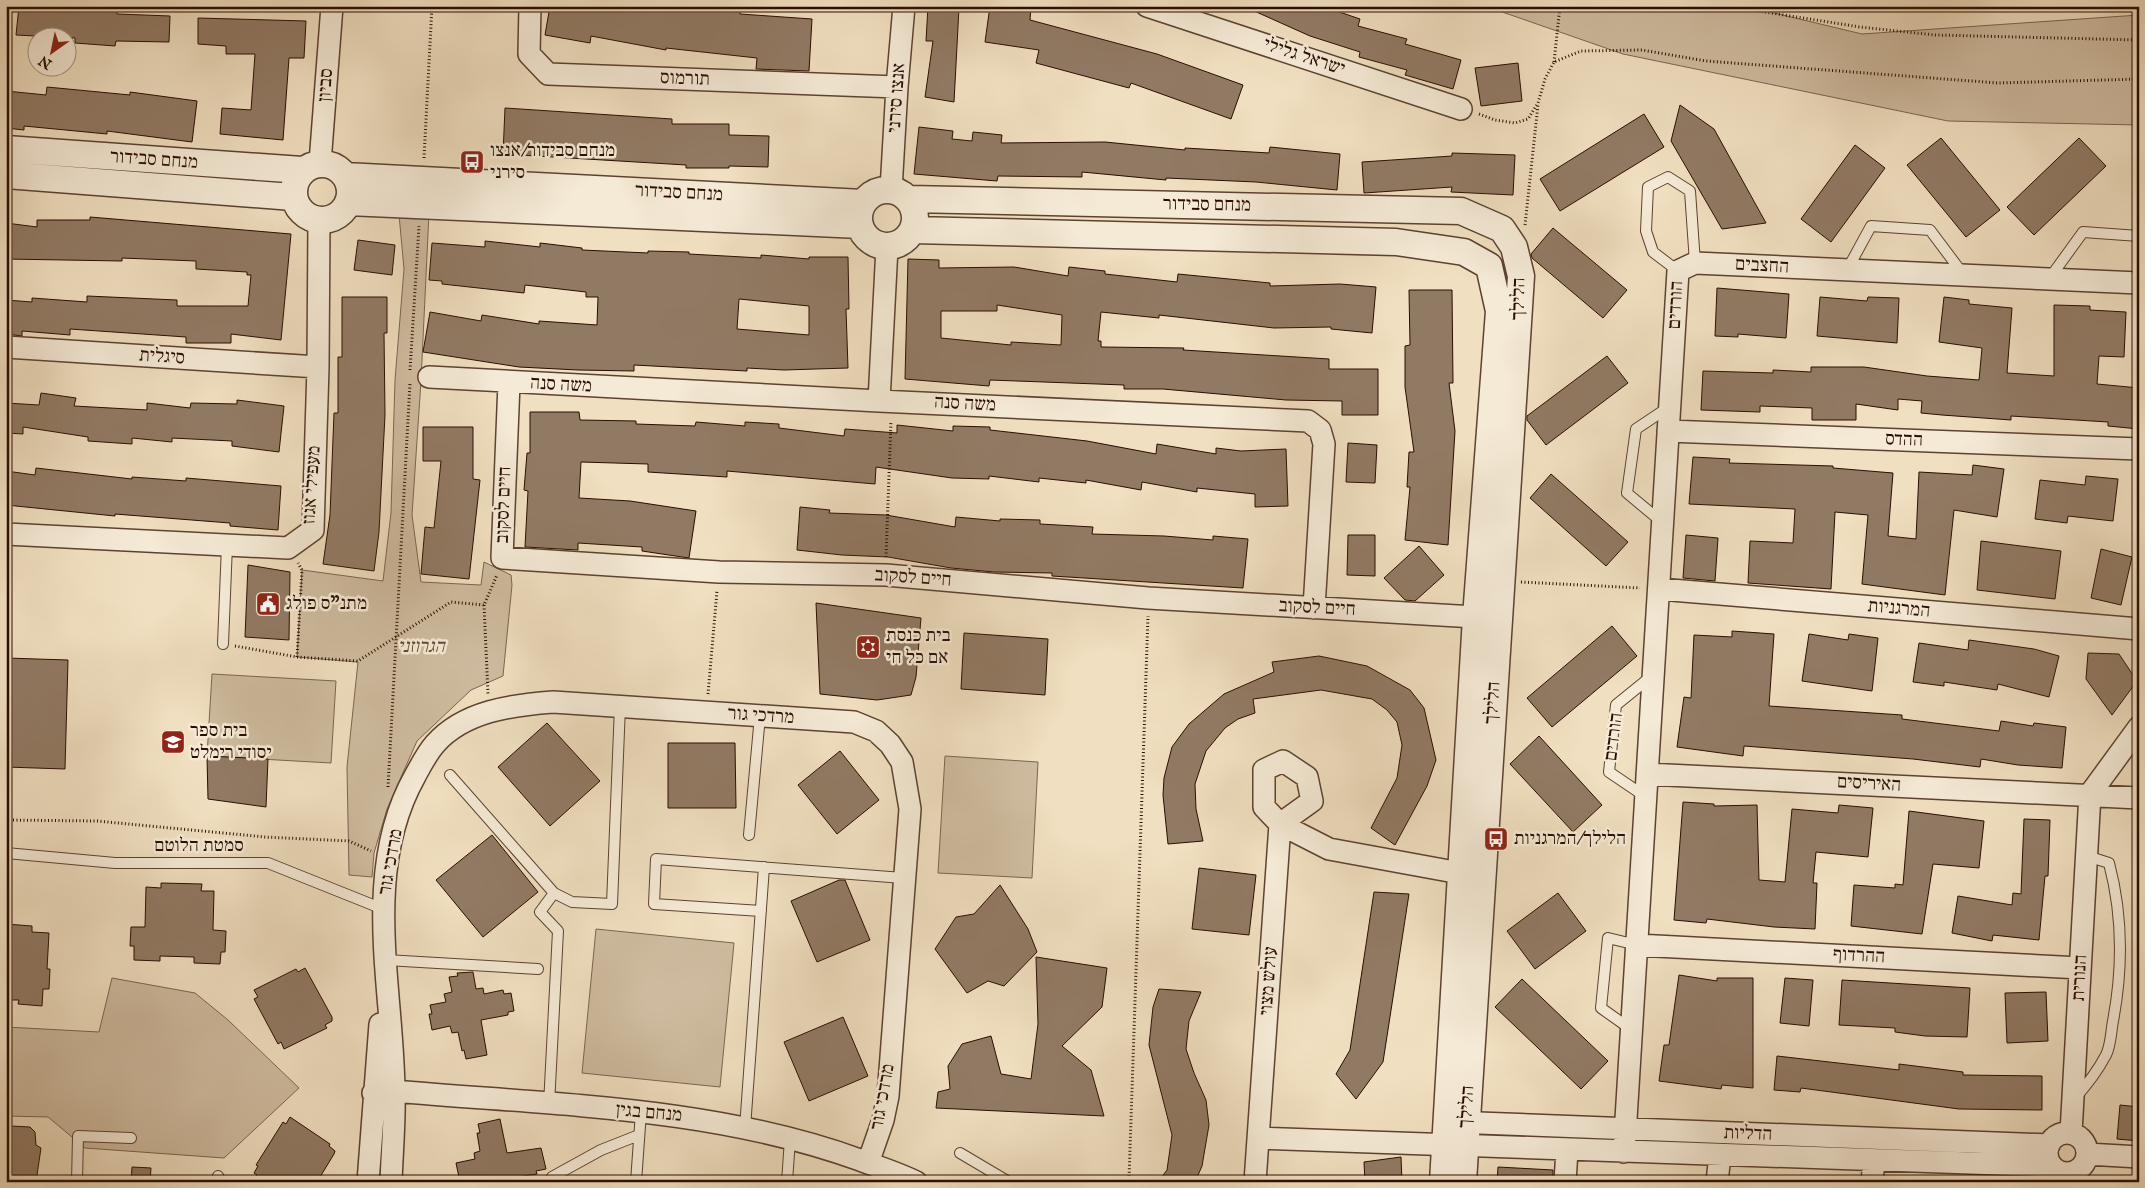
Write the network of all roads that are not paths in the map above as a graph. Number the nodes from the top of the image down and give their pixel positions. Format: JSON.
{"nodes":[{"id":1,"x":332,"y":6,"type":"edge"},
{"id":2,"x":530,"y":6,"type":"edge"},
{"id":3,"x":904,"y":6,"type":"edge"},
{"id":4,"x":1147,"y":6,"type":"edge"},
{"id":5,"x":896,"y":87,"type":"junction"},
{"id":6,"x":1461,"y":108,"type":"road end"},
{"id":7,"x":6,"y":149,"type":"edge"},
{"id":8,"x":311,"y":167,"type":"junction"},
{"id":9,"x":6,"y":175,"type":"edge"},
{"id":10,"x":345,"y":176,"type":"junction"},
{"id":11,"x":900,"y":195,"type":"junction"},
{"id":12,"x":293,"y":197,"type":"junction"},
{"id":13,"x":348,"y":202,"type":"junction"},
{"id":14,"x":862,"y":214,"type":"junction"},
{"id":15,"x":319,"y":220,"type":"junction"},
{"id":16,"x":1502,"y":229,"type":"joint"},
{"id":17,"x":913,"y":230,"type":"junction"},
{"id":18,"x":2139,"y":236,"type":"edge"},
{"id":19,"x":887,"y":247,"type":"junction"},
{"id":20,"x":1489,"y":266,"type":"joint"},
{"id":21,"x":1687,"y":267,"type":"junction"},
{"id":22,"x":1847,"y":270,"type":"junction"},
{"id":23,"x":1963,"y":275,"type":"junction"},
{"id":24,"x":2050,"y":279,"type":"junction"},
{"id":25,"x":2139,"y":283,"type":"edge"},
{"id":26,"x":6,"y":347,"type":"edge"},
{"id":27,"x":318,"y":367,"type":"junction"},
{"id":28,"x":429,"y":377,"type":"dead end"},
{"id":29,"x":509,"y":383,"type":"junction"},
{"id":30,"x":885,"y":401,"type":"junction"},
{"id":31,"x":1670,"y":407,"type":"junction"},
{"id":32,"x":1668,"y":431,"type":"junction"},
{"id":33,"x":2139,"y":449,"type":"edge"},
{"id":34,"x":1663,"y":523,"type":"junction"},
{"id":35,"x":6,"y":534,"type":"edge"},
{"id":36,"x":227,"y":545,"type":"junction"},
{"id":37,"x":1659,"y":589,"type":"junction"},
{"id":38,"x":1314,"y":608,"type":"junction"},
{"id":39,"x":1487,"y":618,"type":"junction"},
{"id":40,"x":2139,"y":629,"type":"edge"},
{"id":41,"x":223,"y":644,"type":"road end"},
{"id":42,"x":1654,"y":675,"type":"junction"},
{"id":43,"x":620,"y":706,"type":"junction"},
{"id":44,"x":760,"y":716,"type":"junction"},
{"id":45,"x":2139,"y":727,"type":"edge"},
{"id":46,"x":1648,"y":774,"type":"junction"},
{"id":47,"x":450,"y":776,"type":"dead end"},
{"id":48,"x":2090,"y":794,"type":"junction"},
{"id":49,"x":1646,"y":797,"type":"junction"},
{"id":50,"x":2139,"y":798,"type":"edge"},
{"id":51,"x":749,"y":835,"type":"dead end"},
{"id":52,"x":6,"y":853,"type":"edge"},
{"id":53,"x":2087,"y":856,"type":"junction"},
{"id":54,"x":764,"y":867,"type":"junction"},
{"id":55,"x":1460,"y":873,"type":"junction"},
{"id":56,"x":903,"y":878,"type":"junction"},
{"id":57,"x":554,"y":893,"type":"junction"},
{"id":58,"x":383,"y":909,"type":"junction"},
{"id":59,"x":761,"y":911,"type":"junction"},
{"id":60,"x":1637,"y":945,"type":"junction"},
{"id":61,"x":386,"y":960,"type":"junction"},
{"id":62,"x":2080,"y":968,"type":"junction"},
{"id":63,"x":538,"y":969,"type":"dead end"},
{"id":64,"x":1632,"y":1030,"type":"junction"},
{"id":65,"x":394,"y":1091,"type":"junction"},
{"id":66,"x":373,"y":1093,"type":"junction"},
{"id":67,"x":2072,"y":1100,"type":"junction"},
{"id":68,"x":549,"y":1104,"type":"junction"},
{"id":69,"x":640,"y":1112,"type":"junction"},
{"id":70,"x":745,"y":1128,"type":"junction"},
{"id":71,"x":1626,"y":1129,"type":"junction"},
{"id":72,"x":2070,"y":1133,"type":"junction"},
{"id":73,"x":639,"y":1134,"type":"junction"},
{"id":74,"x":1456,"y":1134,"type":"junction"},
{"id":75,"x":131,"y":1138,"type":"dead end"},
{"id":76,"x":1258,"y":1138,"type":"junction"},
{"id":77,"x":790,"y":1139,"type":"junction"},
{"id":78,"x":1567,"y":1150,"type":"junction"},
{"id":79,"x":1624,"y":1152,"type":"junction"},
{"id":80,"x":960,"y":1153,"type":"dead end"},
{"id":81,"x":2087,"y":1154,"type":"junction"},
{"id":82,"x":1720,"y":1155,"type":"junction"},
{"id":83,"x":2051,"y":1156,"type":"junction"},
{"id":84,"x":2139,"y":1157,"type":"edge"},
{"id":85,"x":1874,"y":1160,"type":"junction"},
{"id":86,"x":868,"y":1164,"type":"junction"},
{"id":87,"x":2014,"y":1173,"type":"edge"},
{"id":88,"x":552,"y":1177,"type":"dead end"},
{"id":89,"x":77,"y":1182,"type":"edge"},
{"id":90,"x":368,"y":1182,"type":"edge"},
{"id":91,"x":390,"y":1182,"type":"edge"},
{"id":92,"x":636,"y":1182,"type":"edge"},
{"id":93,"x":787,"y":1182,"type":"edge"},
{"id":94,"x":916,"y":1182,"type":"edge"},
{"id":95,"x":1009,"y":1182,"type":"edge"},
{"id":96,"x":1255,"y":1182,"type":"edge"},
{"id":97,"x":1444,"y":1182,"type":"edge"},
{"id":98,"x":1463,"y":1182,"type":"edge"},
{"id":99,"x":1565,"y":1182,"type":"edge"},
{"id":100,"x":1717,"y":1182,"type":"edge"},
{"id":101,"x":1872,"y":1182,"type":"edge"}],
"edges":[{"from":1,"to":8,"type":"street","name":"סביון"},
{"from":2,"to":5,"type":"street","name":"תורמוס"},
{"from":3,"to":5,"type":"street","name":"אנצו סירני"},
{"from":4,"to":6,"type":"street","name":"ישראל גלילי"},
{"from":5,"to":11,"type":"street","name":"אנצו סירני"},
{"from":7,"to":8,"type":"street","name":"מנחם סבידור"},
{"from":8,"to":10,"type":"street"},
{"from":8,"to":12,"type":"street"},
{"from":9,"to":12,"type":"street","name":"מנחם סבידור"},
{"from":10,"to":13,"type":"street"},
{"from":10,"to":14,"type":"street","name":"מנחם סבידור"},
{"from":11,"to":14,"type":"street"},
{"from":11,"to":16,"type":"street","name":"מנחם סבידור"},
{"from":11,"to":17,"type":"street"},
{"from":12,"to":15,"type":"street"},
{"from":13,"to":14,"type":"street","name":"מנחם סבידור"},
{"from":13,"to":15,"type":"street"},
{"from":14,"to":19,"type":"street"},
{"from":15,"to":27,"type":"street","name":"מעפילי אגוז"},
{"from":16,"to":39,"type":"street","name":"הלילך"},
{"from":17,"to":19,"type":"street"},
{"from":17,"to":20,"type":"street","name":"מנחם סבידור"},
{"from":18,"to":24,"type":"lane"},
{"from":19,"to":30,"type":"street"},
{"from":20,"to":39,"type":"street","name":"הלילך"},
{"from":21,"to":21,"type":"lane","name":"הורדים"},
{"from":21,"to":22,"type":"street","name":"החצבים"},
{"from":21,"to":31,"type":"street","name":"הורדים"},
{"from":22,"to":23,"type":"street","name":"החצבים"},
{"from":22,"to":23,"type":"lane"},
{"from":23,"to":24,"type":"street","name":"החצבים"},
{"from":24,"to":25,"type":"street","name":"החצבים"},
{"from":26,"to":27,"type":"street","name":"סיגלית"},
{"from":27,"to":36,"type":"street","name":"מעפילי אגוז"},
{"from":28,"to":29,"type":"street","name":"משה סנה"},
{"from":29,"to":30,"type":"street","name":"משה סנה"},
{"from":29,"to":38,"type":"street","name":"חיים לסקוב"},
{"from":30,"to":38,"type":"street","name":"משה סנה"},
{"from":31,"to":32,"type":"street","name":"הורדים"},
{"from":31,"to":34,"type":"lane"},
{"from":32,"to":33,"type":"street","name":"ההדס"},
{"from":32,"to":34,"type":"street","name":"הורדים"},
{"from":34,"to":37,"type":"street","name":"הורדים"},
{"from":35,"to":36,"type":"street","name":"מעפילי אגוז"},
{"from":36,"to":41,"type":"lane"},
{"from":37,"to":40,"type":"street","name":"המרגניות"},
{"from":37,"to":42,"type":"street","name":"הורדים"},
{"from":38,"to":39,"type":"street","name":"חיים לסקוב"},
{"from":39,"to":55,"type":"street","name":"הלילך"},
{"from":39,"to":74,"type":"street","name":"הלילך"},
{"from":42,"to":46,"type":"street","name":"הורדים"},
{"from":42,"to":49,"type":"lane","name":"הורדים"},
{"from":43,"to":44,"type":"street","name":"מרדכי גור"},
{"from":43,"to":57,"type":"lane"},
{"from":43,"to":58,"type":"street","name":"מרדכי גור"},
{"from":44,"to":51,"type":"lane"},
{"from":44,"to":56,"type":"street","name":"מרדכי גור"},
{"from":45,"to":48,"type":"street"},
{"from":46,"to":48,"type":"street","name":"האיריסים"},
{"from":46,"to":49,"type":"street","name":"הורדים"},
{"from":47,"to":57,"type":"lane"},
{"from":48,"to":50,"type":"street"},
{"from":48,"to":53,"type":"street","name":"הנורית"},
{"from":49,"to":60,"type":"street","name":"הורדים"},
{"from":52,"to":58,"type":"lane","name":"סמטת הלוטם"},
{"from":53,"to":62,"type":"street","name":"הנורית"},
{"from":53,"to":67,"type":"lane","name":"הנורית"},
{"from":54,"to":56,"type":"lane"},
{"from":54,"to":59,"type":"lane"},
{"from":54,"to":59,"type":"lane"},
{"from":55,"to":74,"type":"street","name":"הלילך"},
{"from":55,"to":76,"type":"street","name":"עולש מצוי"},
{"from":56,"to":86,"type":"street","name":"מרדכי גור"},
{"from":57,"to":68,"type":"lane"},
{"from":58,"to":61,"type":"street","name":"מרדכי גור"},
{"from":59,"to":70,"type":"lane"},
{"from":60,"to":62,"type":"street","name":"ההרדוף"},
{"from":60,"to":64,"type":"street","name":"הורדים"},
{"from":60,"to":64,"type":"lane"},
{"from":61,"to":63,"type":"lane"},
{"from":61,"to":65,"type":"street","name":"מרדכי גור"},
{"from":61,"to":66,"type":"street","name":"מרדכי גור"},
{"from":62,"to":67,"type":"street","name":"הנורית"},
{"from":64,"to":71,"type":"street","name":"הורדים"},
{"from":65,"to":66,"type":"street","name":"מנחם בגין"},
{"from":65,"to":68,"type":"street","name":"מנחם בגין"},
{"from":65,"to":91,"type":"street","name":"מרדכי גור"},
{"from":66,"to":90,"type":"street","name":"מרדכי גור"},
{"from":67,"to":72,"type":"street","name":"הנורית"},
{"from":68,"to":69,"type":"street","name":"מנחם בגין"},
{"from":69,"to":70,"type":"street","name":"מנחם בגין"},
{"from":69,"to":73,"type":"lane"},
{"from":70,"to":77,"type":"street","name":"מנחם בגין"},
{"from":71,"to":74,"type":"street","name":"הדליות"},
{"from":71,"to":79,"type":"street","name":"הורדים"},
{"from":71,"to":83,"type":"street","name":"הדליות"},
{"from":72,"to":81,"type":"street"},
{"from":72,"to":83,"type":"street"},
{"from":73,"to":88,"type":"lane"},
{"from":73,"to":92,"type":"lane"},
{"from":74,"to":76,"type":"street"},
{"from":74,"to":78,"type":"street","name":"הדליות"},
{"from":74,"to":97,"type":"street","name":"הלילך"},
{"from":74,"to":98,"type":"street","name":"הלילך"},
{"from":75,"to":89,"type":"lane"},
{"from":76,"to":96,"type":"street","name":"עולש מצוי"},
{"from":77,"to":86,"type":"street","name":"מנחם בגין"},
{"from":77,"to":93,"type":"lane"},
{"from":78,"to":79,"type":"street","name":"הדליות"},
{"from":78,"to":99,"type":"street"},
{"from":79,"to":82,"type":"street","name":"הדליות"},
{"from":80,"to":95,"type":"lane"},
{"from":81,"to":83,"type":"street"},
{"from":81,"to":84,"type":"street"},
{"from":82,"to":85,"type":"street","name":"הדליות"},
{"from":82,"to":100,"type":"street","name":"הדליות"},
{"from":83,"to":87,"type":"street","name":"הדליות"},
{"from":85,"to":87,"type":"street","name":"הדליות"},
{"from":85,"to":101,"type":"street"},
{"from":86,"to":94,"type":"street","name":"מנחם בגין"}]}
